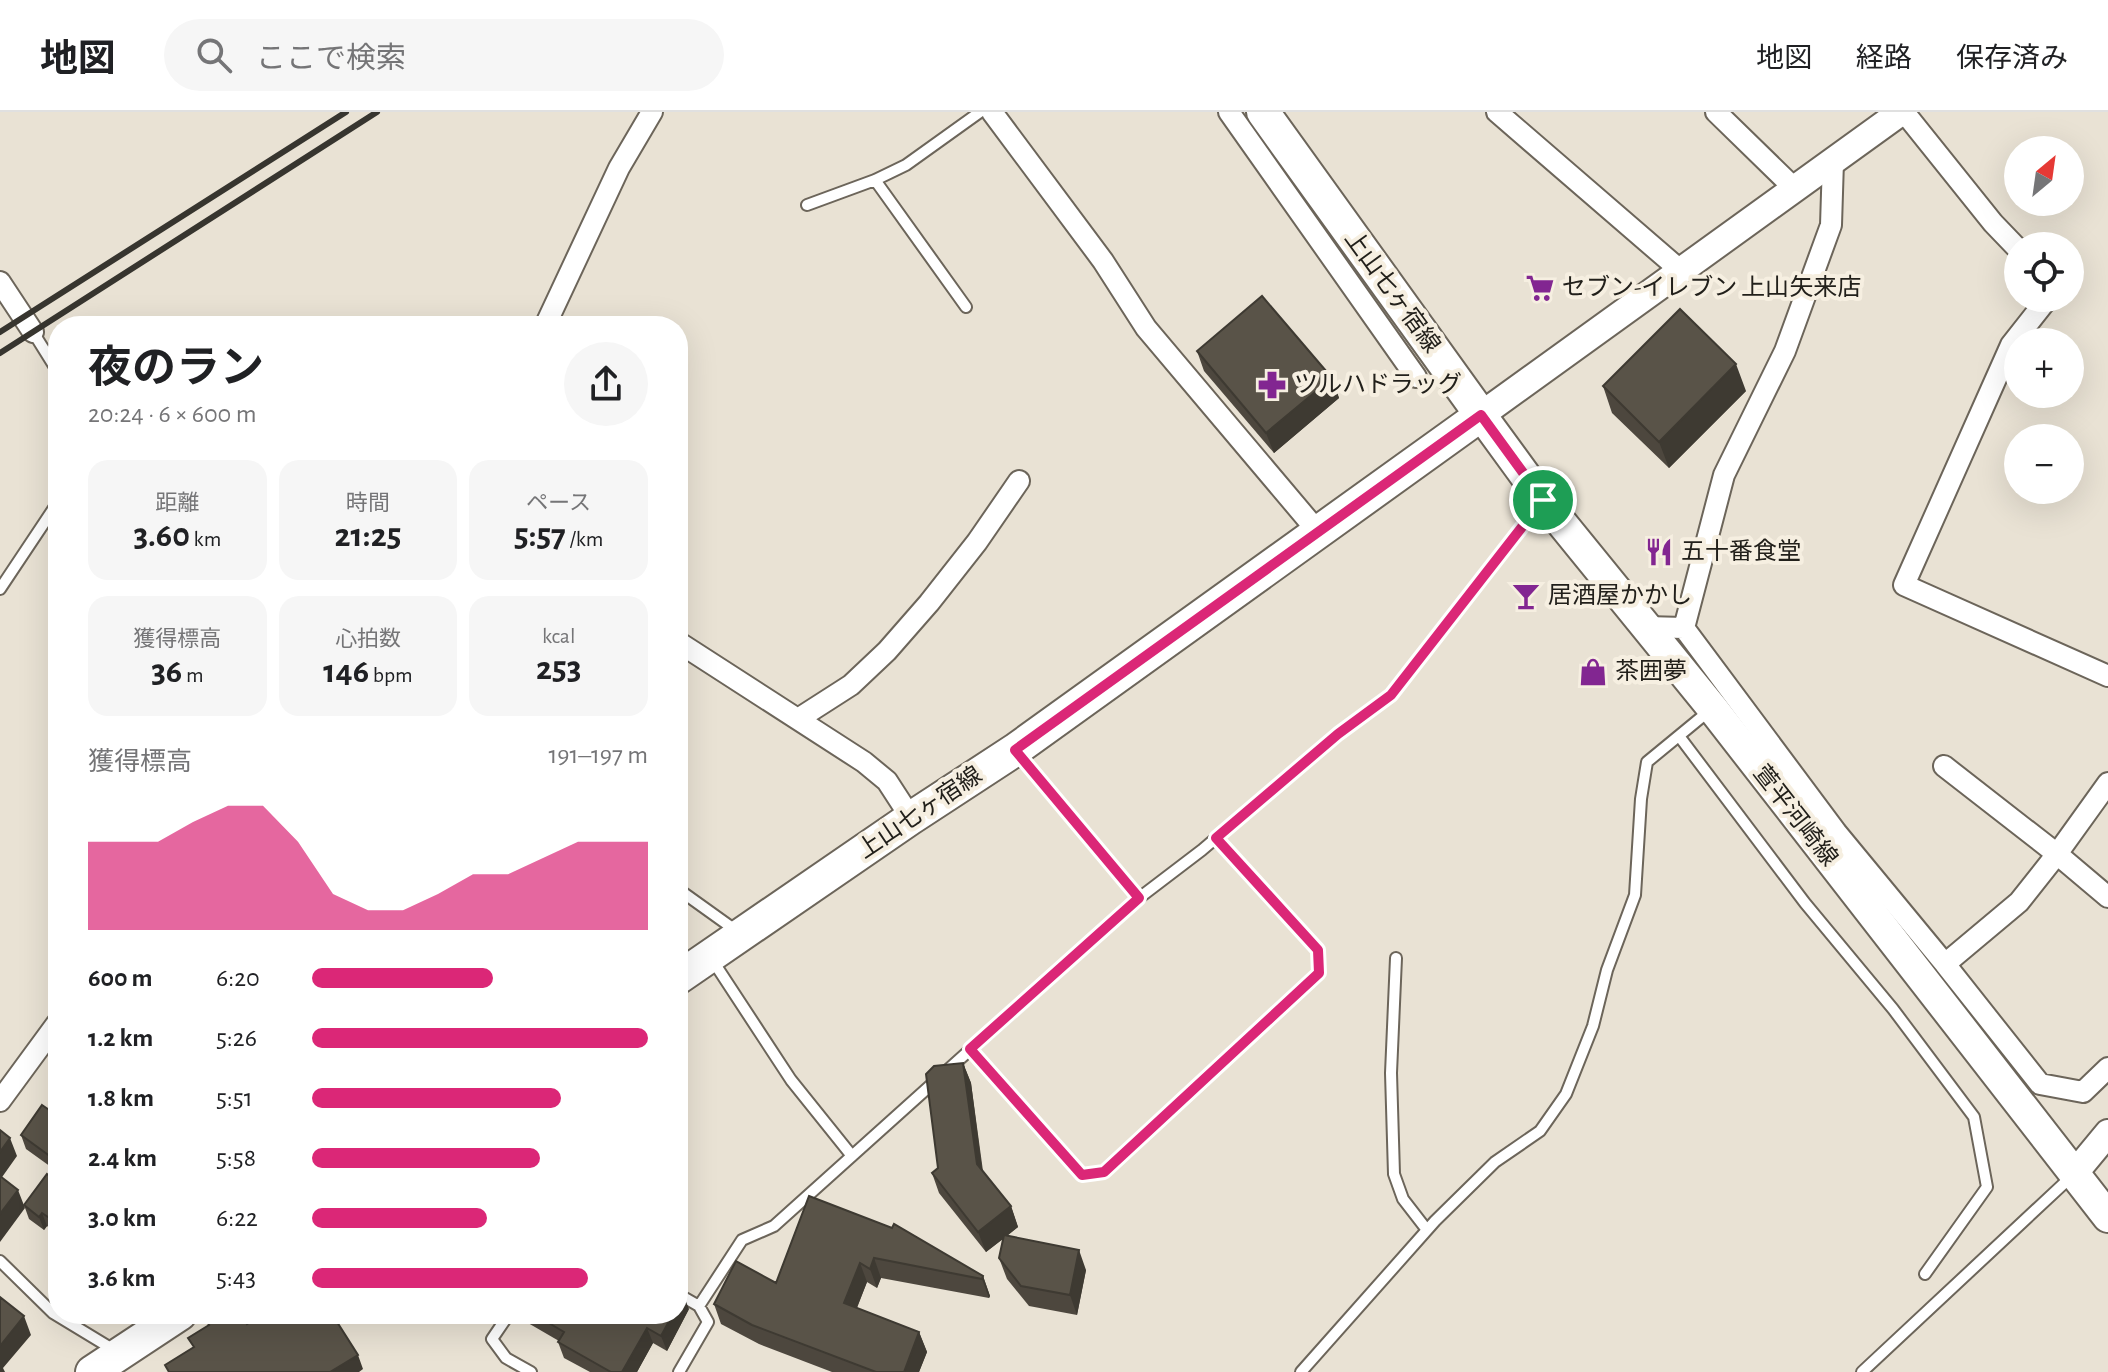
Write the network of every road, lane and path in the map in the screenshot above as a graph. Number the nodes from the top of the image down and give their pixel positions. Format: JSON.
{"nodes":[{"id":1,"x":652,"y":112,"type":"edge"},
{"id":2,"x":980,"y":112,"type":"edge"},
{"id":3,"x":992,"y":112,"type":"edge"},
{"id":4,"x":1229,"y":112,"type":"edge"},
{"id":5,"x":1263,"y":112,"type":"edge"},
{"id":6,"x":1497,"y":112,"type":"edge"},
{"id":7,"x":1716,"y":112,"type":"edge"},
{"id":8,"x":1902,"y":112,"type":"edge"},
{"id":9,"x":1833,"y":161,"type":"junction"},
{"id":10,"x":875,"y":180,"type":"junction"},
{"id":11,"x":1795,"y":189,"type":"junction"},
{"id":12,"x":807,"y":205,"type":"dead end"},
{"id":13,"x":2004,"y":234,"type":"edge"},
{"id":14,"x":1680,"y":270,"type":"junction"},
{"id":15,"x":0,"y":282,"type":"edge"},
{"id":16,"x":966,"y":307,"type":"dead end"},
{"id":17,"x":2037,"y":312,"type":"edge"},
{"id":18,"x":550,"y":316,"type":"edge"},
{"id":19,"x":33,"y":332,"type":"joint"},
{"id":20,"x":48,"y":356,"type":"edge"},
{"id":21,"x":1416,"y":377,"type":"dead end"},
{"id":22,"x":1481,"y":415,"type":"junction"},
{"id":23,"x":1019,"y":481,"type":"dead end"},
{"id":24,"x":1543,"y":500,"type":"junction"},
{"id":25,"x":48,"y":517,"type":"edge"},
{"id":26,"x":1319,"y":533,"type":"junction"},
{"id":27,"x":0,"y":589,"type":"edge"},
{"id":28,"x":1646,"y":627,"type":"junction"},
{"id":29,"x":1684,"y":628,"type":"junction"},
{"id":30,"x":688,"y":648,"type":"edge"},
{"id":31,"x":2108,"y":676,"type":"edge"},
{"id":32,"x":1713,"y":709,"type":"junction"},
{"id":33,"x":798,"y":719,"type":"junction"},
{"id":34,"x":1679,"y":736,"type":"junction"},
{"id":35,"x":1015,"y":750,"type":"junction"},
{"id":36,"x":1944,"y":766,"type":"dead end"},
{"id":37,"x":2108,"y":783,"type":"edge"},
{"id":38,"x":911,"y":818,"type":"junction"},
{"id":39,"x":1216,"y":838,"type":"junction"},
{"id":40,"x":2057,"y":854,"type":"junction"},
{"id":41,"x":688,"y":896,"type":"edge"},
{"id":42,"x":2108,"y":897,"type":"edge"},
{"id":43,"x":1139,"y":898,"type":"junction"},
{"id":44,"x":741,"y":935,"type":"junction"},
{"id":45,"x":710,"y":956,"type":"junction"},
{"id":46,"x":1396,"y":958,"type":"dead end"},
{"id":47,"x":1945,"y":964,"type":"junction"},
{"id":48,"x":688,"y":971,"type":"edge"},
{"id":49,"x":48,"y":1036,"type":"edge"},
{"id":50,"x":970,"y":1049,"type":"junction"},
{"id":51,"x":2108,"y":1068,"type":"edge"},
{"id":52,"x":0,"y":1101,"type":"edge"},
{"id":53,"x":2108,"y":1133,"type":"edge"},
{"id":54,"x":852,"y":1156,"type":"junction"},
{"id":55,"x":2074,"y":1174,"type":"junction"},
{"id":56,"x":2102,"y":1209,"type":"edge"},
{"id":57,"x":1427,"y":1230,"type":"junction"},
{"id":58,"x":0,"y":1261,"type":"edge"},
{"id":59,"x":1925,"y":1274,"type":"dead end"},
{"id":60,"x":688,"y":1300,"type":"edge"},
{"id":61,"x":699,"y":1306,"type":"junction"},
{"id":62,"x":48,"y":1308,"type":"edge"},
{"id":63,"x":71,"y":1324,"type":"edge"},
{"id":64,"x":165,"y":1324,"type":"edge"},
{"id":65,"x":502,"y":1324,"type":"edge"},
{"id":66,"x":120,"y":1354,"type":"junction"},
{"id":67,"x":92,"y":1372,"type":"edge"},
{"id":68,"x":531,"y":1372,"type":"edge"},
{"id":69,"x":679,"y":1372,"type":"edge"},
{"id":70,"x":1301,"y":1372,"type":"edge"},
{"id":71,"x":1862,"y":1372,"type":"edge"}],
"edges":[{"from":1,"to":18,"type":"street"},
{"from":2,"to":10,"type":"lane"},
{"from":3,"to":26,"type":"street"},
{"from":4,"to":21,"type":"street"},
{"from":5,"to":22,"type":"main road","name":"上山七ヶ宿線"},
{"from":6,"to":14,"type":"street"},
{"from":7,"to":11,"type":"street"},
{"from":8,"to":9,"type":"street"},
{"from":8,"to":13,"type":"street"},
{"from":9,"to":11,"type":"street"},
{"from":9,"to":29,"type":"street"},
{"from":10,"to":12,"type":"lane"},
{"from":10,"to":16,"type":"lane"},
{"from":11,"to":14,"type":"street"},
{"from":14,"to":22,"type":"street"},
{"from":15,"to":19,"type":"street"},
{"from":17,"to":31,"type":"street"},
{"from":19,"to":20,"type":"lane"},
{"from":22,"to":24,"type":"main road","name":"萱平河崎線"},
{"from":22,"to":26,"type":"main road","name":"上山七ヶ宿線"},
{"from":23,"to":33,"type":"street"},
{"from":24,"to":28,"type":"main road","name":"萱平河崎線"},
{"from":24,"to":39,"type":"lane"},
{"from":25,"to":27,"type":"lane"},
{"from":26,"to":35,"type":"main road","name":"上山七ヶ宿線"},
{"from":28,"to":29,"type":"street"},
{"from":28,"to":32,"type":"main road","name":"萱平河崎線"},
{"from":29,"to":47,"type":"street"},
{"from":30,"to":33,"type":"street"},
{"from":32,"to":34,"type":"lane"},
{"from":32,"to":55,"type":"main road","name":"萱平河崎線"},
{"from":33,"to":38,"type":"street"},
{"from":34,"to":57,"type":"lane"},
{"from":34,"to":59,"type":"lane"},
{"from":35,"to":38,"type":"main road","name":"上山七ヶ宿線"},
{"from":35,"to":43,"type":"lane"},
{"from":36,"to":40,"type":"street"},
{"from":37,"to":40,"type":"street"},
{"from":38,"to":44,"type":"main road","name":"上山七ヶ宿線"},
{"from":39,"to":43,"type":"lane"},
{"from":39,"to":50,"type":"lane"},
{"from":40,"to":42,"type":"street"},
{"from":40,"to":47,"type":"street"},
{"from":41,"to":44,"type":"lane"},
{"from":43,"to":50,"type":"lane"},
{"from":44,"to":45,"type":"main road","name":"上山七ヶ宿線"},
{"from":45,"to":48,"type":"main road","name":"上山七ヶ宿線"},
{"from":45,"to":54,"type":"lane"},
{"from":46,"to":57,"type":"lane"},
{"from":47,"to":51,"type":"street"},
{"from":49,"to":52,"type":"street"},
{"from":50,"to":54,"type":"lane"},
{"from":53,"to":55,"type":"street"},
{"from":54,"to":61,"type":"lane"},
{"from":55,"to":56,"type":"main road","name":"萱平河崎線"},
{"from":55,"to":71,"type":"lane"},
{"from":57,"to":70,"type":"lane"},
{"from":58,"to":62,"type":"lane"},
{"from":60,"to":61,"type":"lane"},
{"from":61,"to":69,"type":"lane"},
{"from":63,"to":66,"type":"lane"},
{"from":64,"to":66,"type":"main road"},
{"from":65,"to":68,"type":"lane"},
{"from":66,"to":67,"type":"main road"}]}
